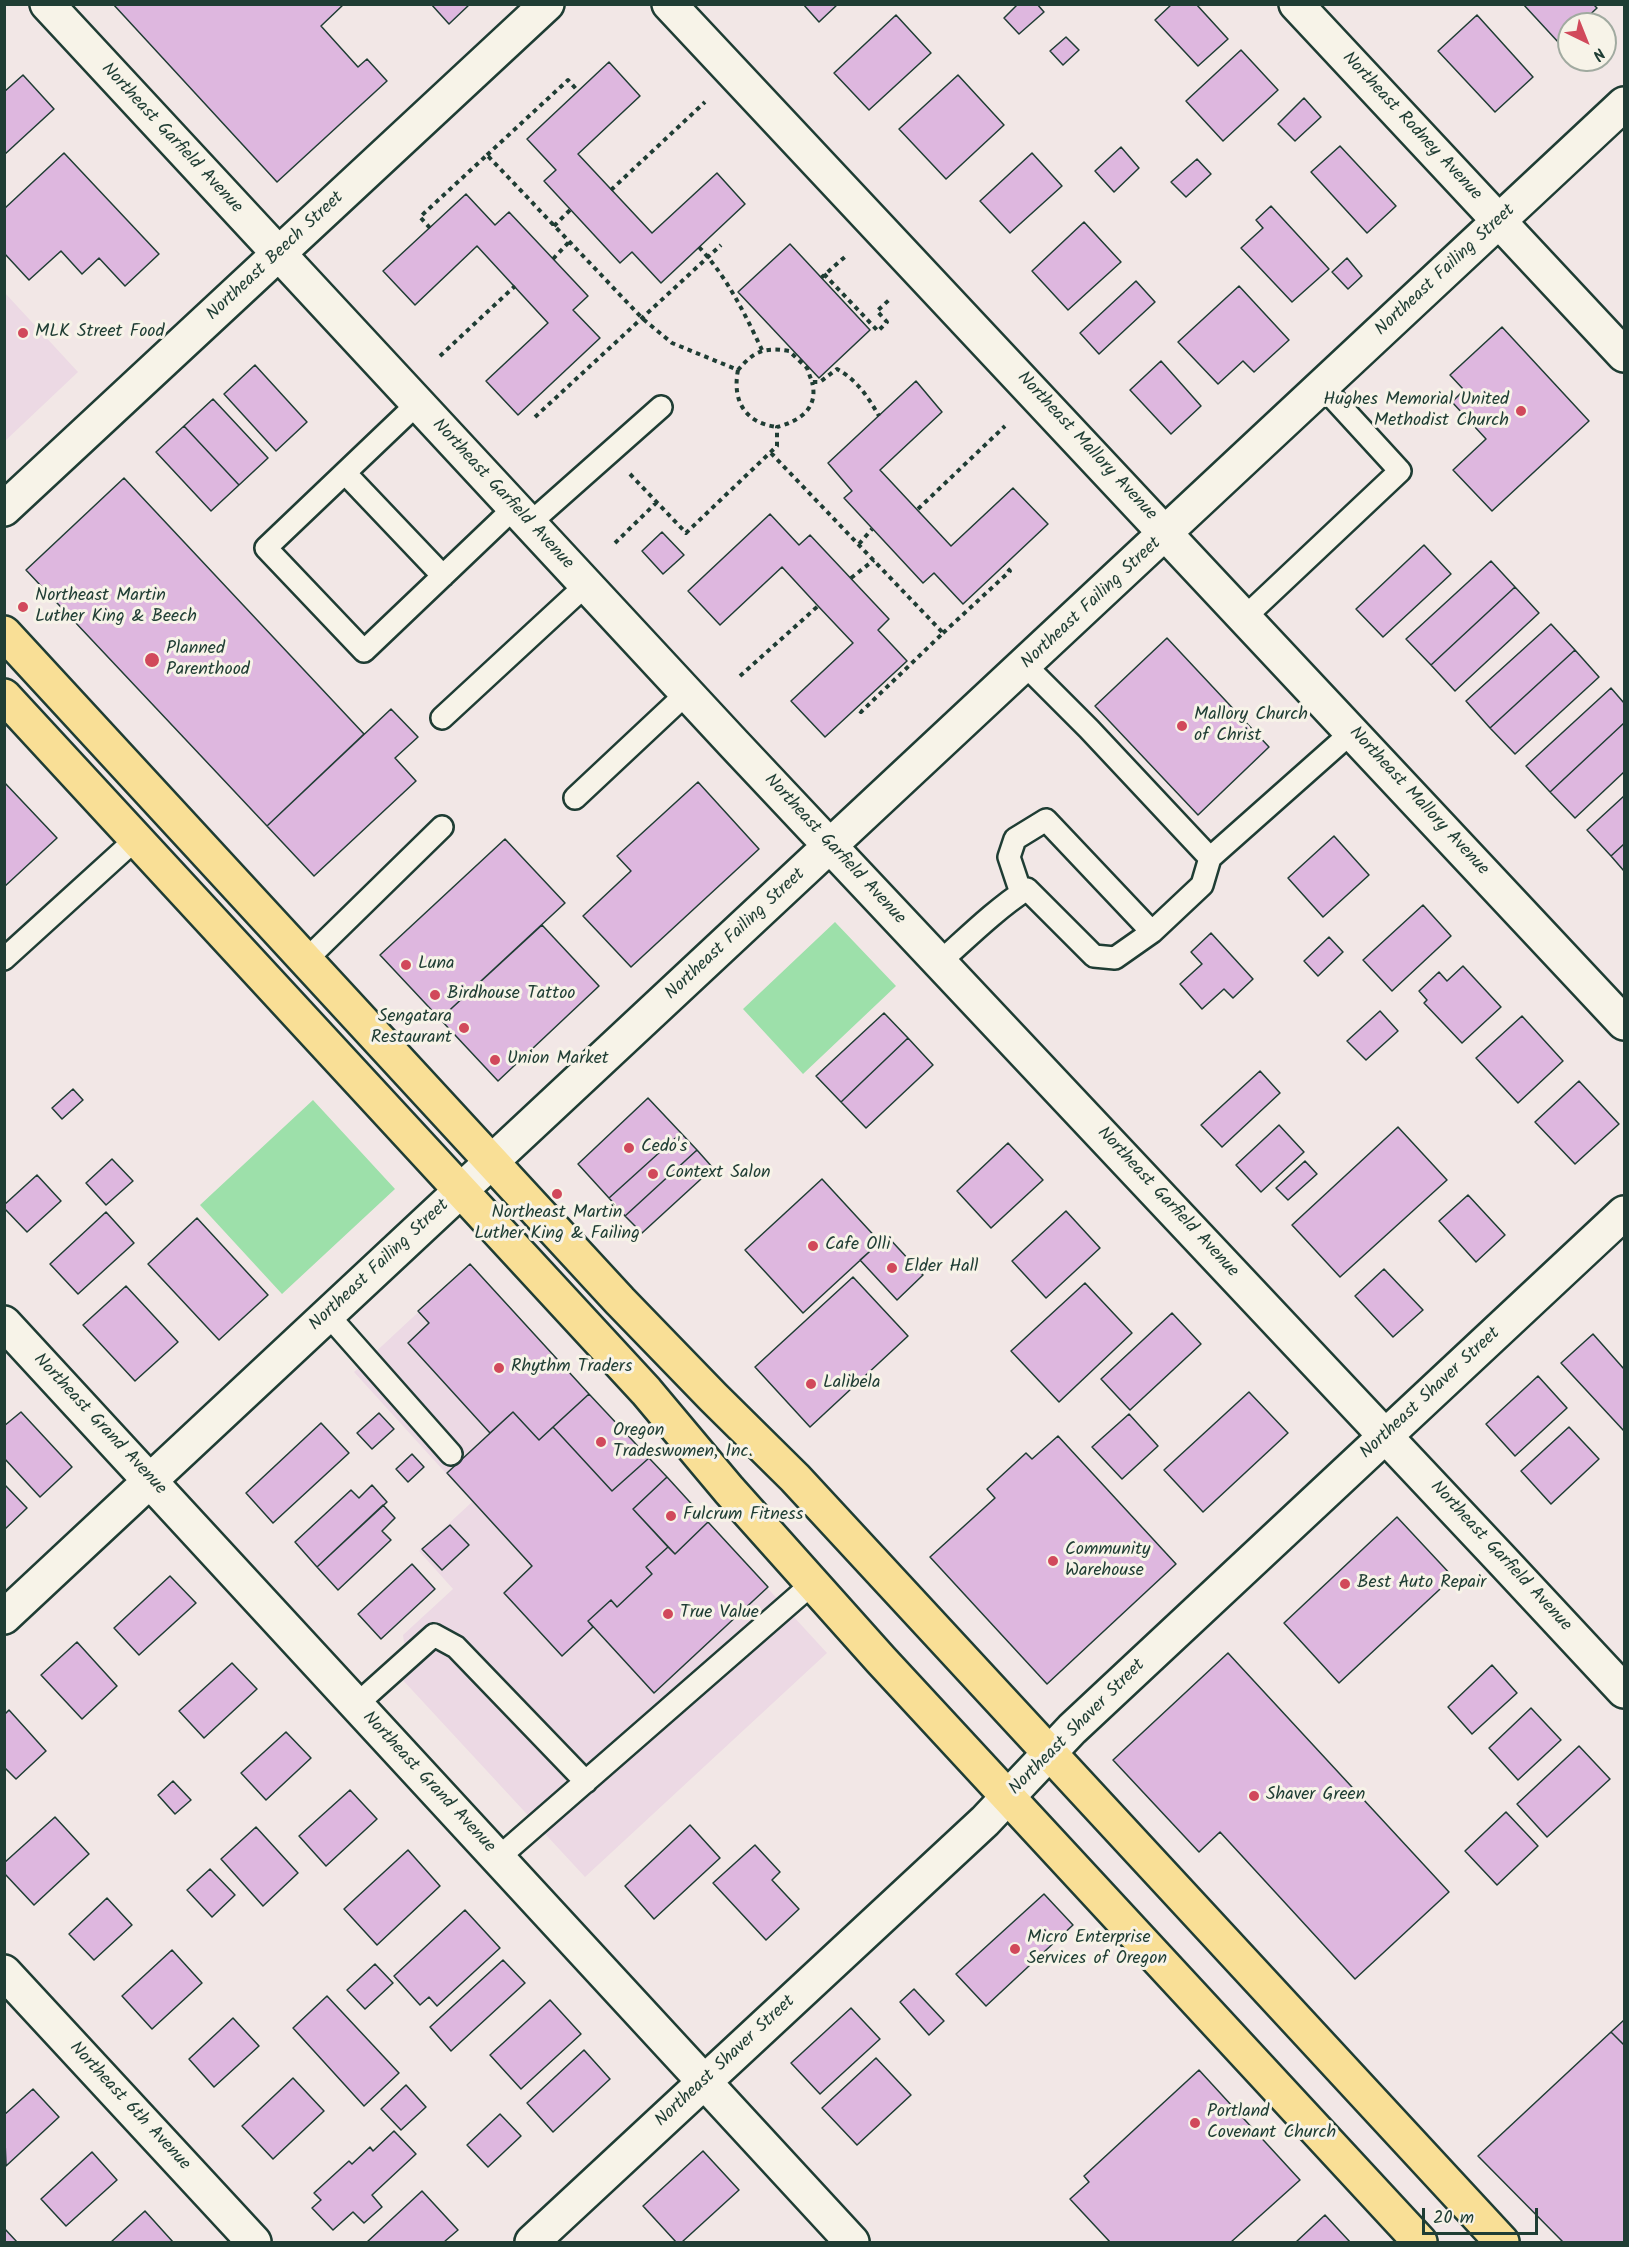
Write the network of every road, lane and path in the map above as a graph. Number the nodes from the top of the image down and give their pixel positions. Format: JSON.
{"nodes":[{"id":1,"x":47,"y":4,"type":"edge"},
{"id":2,"x":548,"y":4,"type":"edge"},
{"id":3,"x":669,"y":4,"type":"edge"},
{"id":4,"x":1296,"y":4,"type":"edge"},
{"id":5,"x":578,"y":91,"type":"dead end"},
{"id":6,"x":705,"y":102,"type":"dead end"},
{"id":7,"x":1624,"y":104,"type":"edge"},
{"id":8,"x":487,"y":154,"type":"junction"},
{"id":9,"x":611,"y":190,"type":"dead end"},
{"id":10,"x":571,"y":210,"type":"dead end"},
{"id":11,"x":1499,"y":222,"type":"junction"},
{"id":12,"x":554,"y":226,"type":"junction"},
{"id":13,"x":430,"y":228,"type":"dead end"},
{"id":14,"x":569,"y":242,"type":"junction"},
{"id":15,"x":721,"y":245,"type":"dead end"},
{"id":16,"x":699,"y":247,"type":"dead end"},
{"id":17,"x":847,"y":255,"type":"dead end"},
{"id":18,"x":278,"y":256,"type":"junction"},
{"id":19,"x":709,"y":257,"type":"junction"},
{"id":20,"x":553,"y":259,"type":"dead end"},
{"id":21,"x":515,"y":286,"type":"dead end"},
{"id":22,"x":889,"y":300,"type":"dead end"},
{"id":23,"x":643,"y":319,"type":"junction"},
{"id":24,"x":762,"y":350,"type":"junction"},
{"id":25,"x":1624,"y":355,"type":"edge"},
{"id":26,"x":440,"y":356,"type":"dead end"},
{"id":27,"x":738,"y":370,"type":"junction"},
{"id":28,"x":812,"y":382,"type":"junction"},
{"id":29,"x":1323,"y":387,"type":"junction"},
{"id":30,"x":417,"y":404,"type":"junction"},
{"id":31,"x":661,"y":407,"type":"dead end"},
{"id":32,"x":879,"y":416,"type":"dead end"},
{"id":33,"x":535,"y":417,"type":"dead end"},
{"id":34,"x":1005,"y":426,"type":"dead end"},
{"id":35,"x":777,"y":427,"type":"junction"},
{"id":36,"x":771,"y":453,"type":"junction"},
{"id":37,"x":610,"y":454,"type":"junction"},
{"id":38,"x":345,"y":472,"type":"junction"},
{"id":39,"x":658,"y":501,"type":"junction"},
{"id":40,"x":4,"y":509,"type":"edge"},
{"id":41,"x":918,"y":509,"type":"dead end"},
{"id":42,"x":522,"y":516,"type":"junction"},
{"id":43,"x":872,"y":529,"type":"dead end"},
{"id":44,"x":1167,"y":533,"type":"junction"},
{"id":45,"x":615,"y":543,"type":"dead end"},
{"id":46,"x":859,"y":544,"type":"junction"},
{"id":47,"x":874,"y":560,"type":"junction"},
{"id":48,"x":1004,"y":565,"type":"dead end"},
{"id":49,"x":443,"y":576,"type":"junction"},
{"id":50,"x":851,"y":578,"type":"dead end"},
{"id":51,"x":586,"y":585,"type":"junction"},
{"id":52,"x":818,"y":606,"type":"dead end"},
{"id":53,"x":1245,"y":617,"type":"junction"},
{"id":54,"x":4,"y":633,"type":"edge"},
{"id":55,"x":943,"y":633,"type":"junction"},
{"id":56,"x":1025,"y":665,"type":"junction"},
{"id":57,"x":740,"y":676,"type":"dead end"},
{"id":58,"x":687,"y":693,"type":"junction"},
{"id":59,"x":4,"y":696,"type":"edge"},
{"id":60,"x":856,"y":708,"type":"dead end"},
{"id":61,"x":442,"y":717,"type":"dead end"},
{"id":62,"x":1352,"y":732,"type":"junction"},
{"id":63,"x":575,"y":798,"type":"dead end"},
{"id":64,"x":442,"y":827,"type":"dead end"},
{"id":65,"x":136,"y":839,"type":"junction"},
{"id":66,"x":830,"y":847,"type":"junction"},
{"id":67,"x":1210,"y":858,"type":"junction"},
{"id":68,"x":1021,"y":893,"type":"junction"},
{"id":69,"x":1152,"y":932,"type":"junction"},
{"id":70,"x":4,"y":959,"type":"edge"},
{"id":71,"x":306,"y":960,"type":"junction"},
{"id":72,"x":940,"y":962,"type":"junction"},
{"id":73,"x":1624,"y":1023,"type":"edge"},
{"id":74,"x":492,"y":1162,"type":"junction"},
{"id":75,"x":461,"y":1191,"type":"junction"},
{"id":76,"x":1624,"y":1213,"type":"edge"},
{"id":77,"x":327,"y":1314,"type":"junction"},
{"id":78,"x":4,"y":1323,"type":"edge"},
{"id":79,"x":1387,"y":1435,"type":"junction"},
{"id":80,"x":451,"y":1454,"type":"dead end"},
{"id":81,"x":150,"y":1480,"type":"junction"},
{"id":82,"x":812,"y":1584,"type":"junction"},
{"id":83,"x":4,"y":1617,"type":"edge"},
{"id":84,"x":1624,"y":1691,"type":"edge"},
{"id":85,"x":356,"y":1705,"type":"junction"},
{"id":86,"x":1050,"y":1753,"type":"junction"},
{"id":87,"x":586,"y":1782,"type":"junction"},
{"id":88,"x":1008,"y":1797,"type":"junction"},
{"id":89,"x":498,"y":1858,"type":"junction"},
{"id":90,"x":4,"y":1972,"type":"edge"},
{"id":91,"x":704,"y":2082,"type":"junction"},
{"id":92,"x":254,"y":2242,"type":"edge"},
{"id":93,"x":532,"y":2242,"type":"edge"},
{"id":94,"x":852,"y":2242,"type":"edge"},
{"id":95,"x":1420,"y":2242,"type":"edge"},
{"id":96,"x":1502,"y":2242,"type":"edge"}],
"edges":[{"from":1,"to":18,"type":"street","name":"Northeast Garfield Avenue"},
{"from":2,"to":18,"type":"street","name":"Northeast Beech Street"},
{"from":3,"to":44,"type":"street","name":"Northeast Mallory Avenue"},
{"from":4,"to":11,"type":"street","name":"Northeast Rodney Avenue"},
{"from":5,"to":8,"type":"path"},
{"from":6,"to":9,"type":"path"},
{"from":7,"to":11,"type":"street","name":"Northeast Failing Street"},
{"from":8,"to":12,"type":"path"},
{"from":8,"to":13,"type":"path"},
{"from":10,"to":12,"type":"path"},
{"from":11,"to":25,"type":"street","name":"Northeast Rodney Avenue"},
{"from":11,"to":29,"type":"street","name":"Northeast Failing Street"},
{"from":12,"to":14,"type":"path"},
{"from":14,"to":20,"type":"path"},
{"from":14,"to":23,"type":"path"},
{"from":15,"to":19,"type":"path"},
{"from":16,"to":19,"type":"path"},
{"from":17,"to":22,"type":"path"},
{"from":18,"to":30,"type":"street","name":"Northeast Garfield Avenue"},
{"from":18,"to":40,"type":"street","name":"Northeast Beech Street"},
{"from":19,"to":23,"type":"path"},
{"from":19,"to":24,"type":"path"},
{"from":21,"to":26,"type":"path"},
{"from":23,"to":27,"type":"path"},
{"from":23,"to":33,"type":"path"},
{"from":24,"to":27,"type":"path"},
{"from":24,"to":28,"type":"path"},
{"from":27,"to":35,"type":"path"},
{"from":28,"to":32,"type":"path"},
{"from":28,"to":35,"type":"path"},
{"from":29,"to":44,"type":"street","name":"Northeast Failing Street"},
{"from":29,"to":53,"type":"lane"},
{"from":30,"to":38,"type":"lane"},
{"from":30,"to":42,"type":"street","name":"Northeast Garfield Avenue"},
{"from":31,"to":37,"type":"lane"},
{"from":34,"to":41,"type":"path"},
{"from":35,"to":36,"type":"path"},
{"from":36,"to":39,"type":"path"},
{"from":36,"to":46,"type":"path"},
{"from":37,"to":39,"type":"path"},
{"from":37,"to":42,"type":"lane"},
{"from":38,"to":49,"type":"lane"},
{"from":38,"to":49,"type":"lane"},
{"from":39,"to":45,"type":"path"},
{"from":42,"to":49,"type":"lane"},
{"from":42,"to":51,"type":"street","name":"Northeast Garfield Avenue"},
{"from":43,"to":46,"type":"path"},
{"from":44,"to":53,"type":"street","name":"Northeast Mallory Avenue"},
{"from":44,"to":56,"type":"street","name":"Northeast Failing Street"},
{"from":46,"to":47,"type":"path"},
{"from":47,"to":50,"type":"path"},
{"from":47,"to":55,"type":"path"},
{"from":48,"to":55,"type":"path"},
{"from":51,"to":58,"type":"street","name":"Northeast Garfield Avenue"},
{"from":51,"to":61,"type":"lane"},
{"from":52,"to":57,"type":"path"},
{"from":53,"to":62,"type":"street","name":"Northeast Mallory Avenue"},
{"from":54,"to":71,"type":"main road"},
{"from":55,"to":60,"type":"path"},
{"from":56,"to":66,"type":"street","name":"Northeast Failing Street"},
{"from":56,"to":67,"type":"lane"},
{"from":58,"to":63,"type":"lane"},
{"from":58,"to":66,"type":"street","name":"Northeast Garfield Avenue"},
{"from":59,"to":65,"type":"main road"},
{"from":62,"to":67,"type":"lane"},
{"from":62,"to":73,"type":"street","name":"Northeast Mallory Avenue"},
{"from":64,"to":71,"type":"lane"},
{"from":65,"to":70,"type":"lane"},
{"from":65,"to":75,"type":"main road"},
{"from":66,"to":72,"type":"street","name":"Northeast Garfield Avenue"},
{"from":66,"to":74,"type":"street","name":"Northeast Failing Street"},
{"from":67,"to":69,"type":"lane"},
{"from":68,"to":69,"type":"lane"},
{"from":68,"to":69,"type":"lane"},
{"from":68,"to":72,"type":"lane"},
{"from":71,"to":74,"type":"main road"},
{"from":72,"to":79,"type":"street","name":"Northeast Garfield Avenue"},
{"from":74,"to":75,"type":"street","name":"Northeast Failing Street"},
{"from":74,"to":86,"type":"main road"},
{"from":75,"to":77,"type":"street","name":"Northeast Failing Street"},
{"from":75,"to":82,"type":"main road"},
{"from":76,"to":79,"type":"street","name":"Northeast Shaver Street"},
{"from":77,"to":80,"type":"lane"},
{"from":77,"to":81,"type":"street","name":"Northeast Failing Street"},
{"from":78,"to":81,"type":"street","name":"Northeast Grand Avenue"},
{"from":79,"to":84,"type":"street","name":"Northeast Garfield Avenue"},
{"from":79,"to":86,"type":"street","name":"Northeast Shaver Street"},
{"from":81,"to":83,"type":"street","name":"Northeast Failing Street"},
{"from":81,"to":85,"type":"street","name":"Northeast Grand Avenue"},
{"from":82,"to":87,"type":"lane"},
{"from":82,"to":88,"type":"main road"},
{"from":85,"to":87,"type":"lane"},
{"from":85,"to":89,"type":"street","name":"Northeast Grand Avenue"},
{"from":86,"to":88,"type":"street","name":"Northeast Shaver Street"},
{"from":86,"to":96,"type":"main road"},
{"from":87,"to":89,"type":"lane"},
{"from":88,"to":91,"type":"street","name":"Northeast Shaver Street"},
{"from":88,"to":95,"type":"main road"},
{"from":89,"to":91,"type":"street","name":"Northeast Grand Avenue"},
{"from":90,"to":92,"type":"street","name":"Northeast 6th Avenue"},
{"from":91,"to":93,"type":"street","name":"Northeast Shaver Street"},
{"from":91,"to":94,"type":"street","name":"Northeast Grand Avenue"}]}
